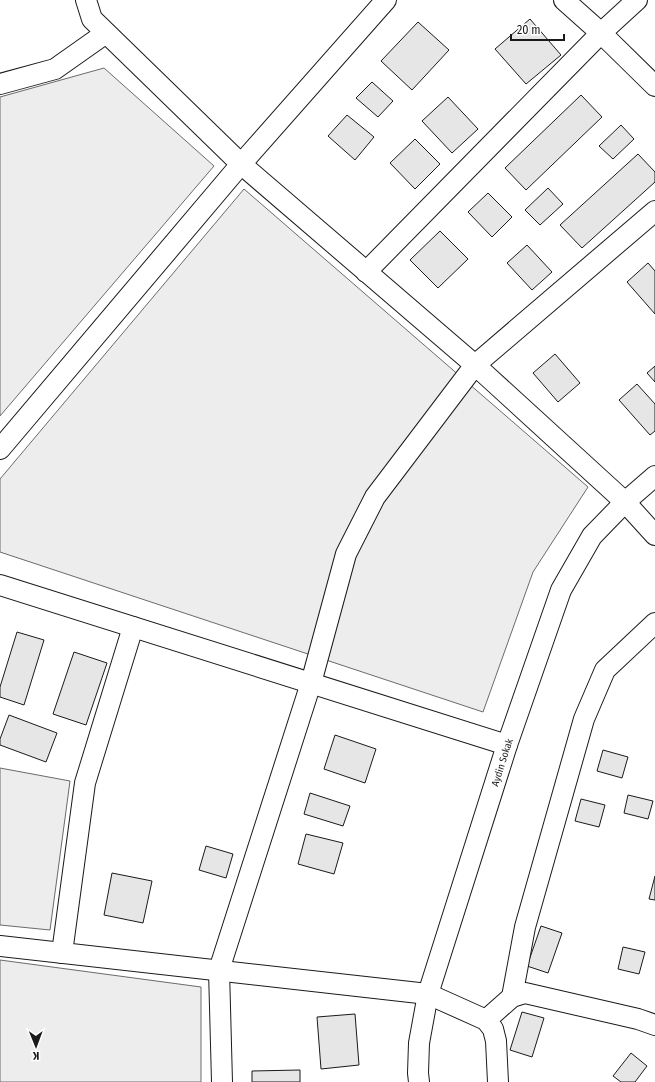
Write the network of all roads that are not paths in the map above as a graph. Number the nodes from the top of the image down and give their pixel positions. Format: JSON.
{"nodes":[{"id":1,"x":86,"y":0,"type":"edge"},
{"id":2,"x":386,"y":0,"type":"edge"},
{"id":3,"x":564,"y":0,"type":"edge"},
{"id":4,"x":637,"y":0,"type":"edge"},
{"id":5,"x":106,"y":33,"type":"junction"},
{"id":6,"x":601,"y":33,"type":"junction"},
{"id":7,"x":0,"y":84,"type":"edge"},
{"id":8,"x":655,"y":86,"type":"edge"},
{"id":9,"x":241,"y":164,"type":"junction"},
{"id":10,"x":655,"y":211,"type":"edge"},
{"id":11,"x":366,"y":272,"type":"junction"},
{"id":12,"x":475,"y":365,"type":"junction"},
{"id":13,"x":0,"y":449,"type":"edge"},
{"id":14,"x":655,"y":476,"type":"edge"},
{"id":15,"x":624,"y":502,"type":"junction"},
{"id":16,"x":655,"y":535,"type":"edge"},
{"id":17,"x":0,"y":584,"type":"edge"},
{"id":18,"x":655,"y":623,"type":"edge"},
{"id":19,"x":133,"y":627,"type":"junction"},
{"id":20,"x":312,"y":683,"type":"junction"},
{"id":21,"x":507,"y":745,"type":"junction"},
{"id":22,"x":0,"y":946,"type":"edge"},
{"id":23,"x":62,"y":953,"type":"junction"},
{"id":24,"x":219,"y":970,"type":"junction"},
{"id":25,"x":428,"y":994,"type":"junction"},
{"id":26,"x":512,"y":997,"type":"junction"},
{"id":27,"x":486,"y":1020,"type":"junction"},
{"id":28,"x":655,"y":1025,"type":"edge"},
{"id":29,"x":222,"y":1082,"type":"edge"},
{"id":30,"x":419,"y":1082,"type":"edge"},
{"id":31,"x":498,"y":1082,"type":"edge"}],
"edges":[{"from":1,"to":5,"type":"street"},
{"from":2,"to":9,"type":"street"},
{"from":3,"to":6,"type":"street"},
{"from":4,"to":6,"type":"street"},
{"from":5,"to":7,"type":"street"},
{"from":5,"to":9,"type":"street"},
{"from":6,"to":8,"type":"street"},
{"from":6,"to":11,"type":"street"},
{"from":9,"to":11,"type":"street"},
{"from":9,"to":13,"type":"street"},
{"from":10,"to":12,"type":"street"},
{"from":11,"to":12,"type":"street"},
{"from":12,"to":15,"type":"street"},
{"from":12,"to":20,"type":"street"},
{"from":14,"to":15,"type":"street","name":"Aydin Sokak"},
{"from":15,"to":16,"type":"street"},
{"from":15,"to":21,"type":"street","name":"Aydin Sokak"},
{"from":17,"to":19,"type":"street"},
{"from":18,"to":26,"type":"street"},
{"from":19,"to":20,"type":"street"},
{"from":19,"to":23,"type":"street"},
{"from":20,"to":21,"type":"street"},
{"from":20,"to":24,"type":"street"},
{"from":21,"to":25,"type":"street","name":"Aydin Sokak"},
{"from":22,"to":23,"type":"street"},
{"from":23,"to":24,"type":"street"},
{"from":24,"to":25,"type":"street"},
{"from":24,"to":29,"type":"street"},
{"from":25,"to":27,"type":"street"},
{"from":25,"to":30,"type":"street","name":"Aydin Sokak"},
{"from":26,"to":27,"type":"street"},
{"from":26,"to":28,"type":"street"},
{"from":27,"to":31,"type":"street"}]}
